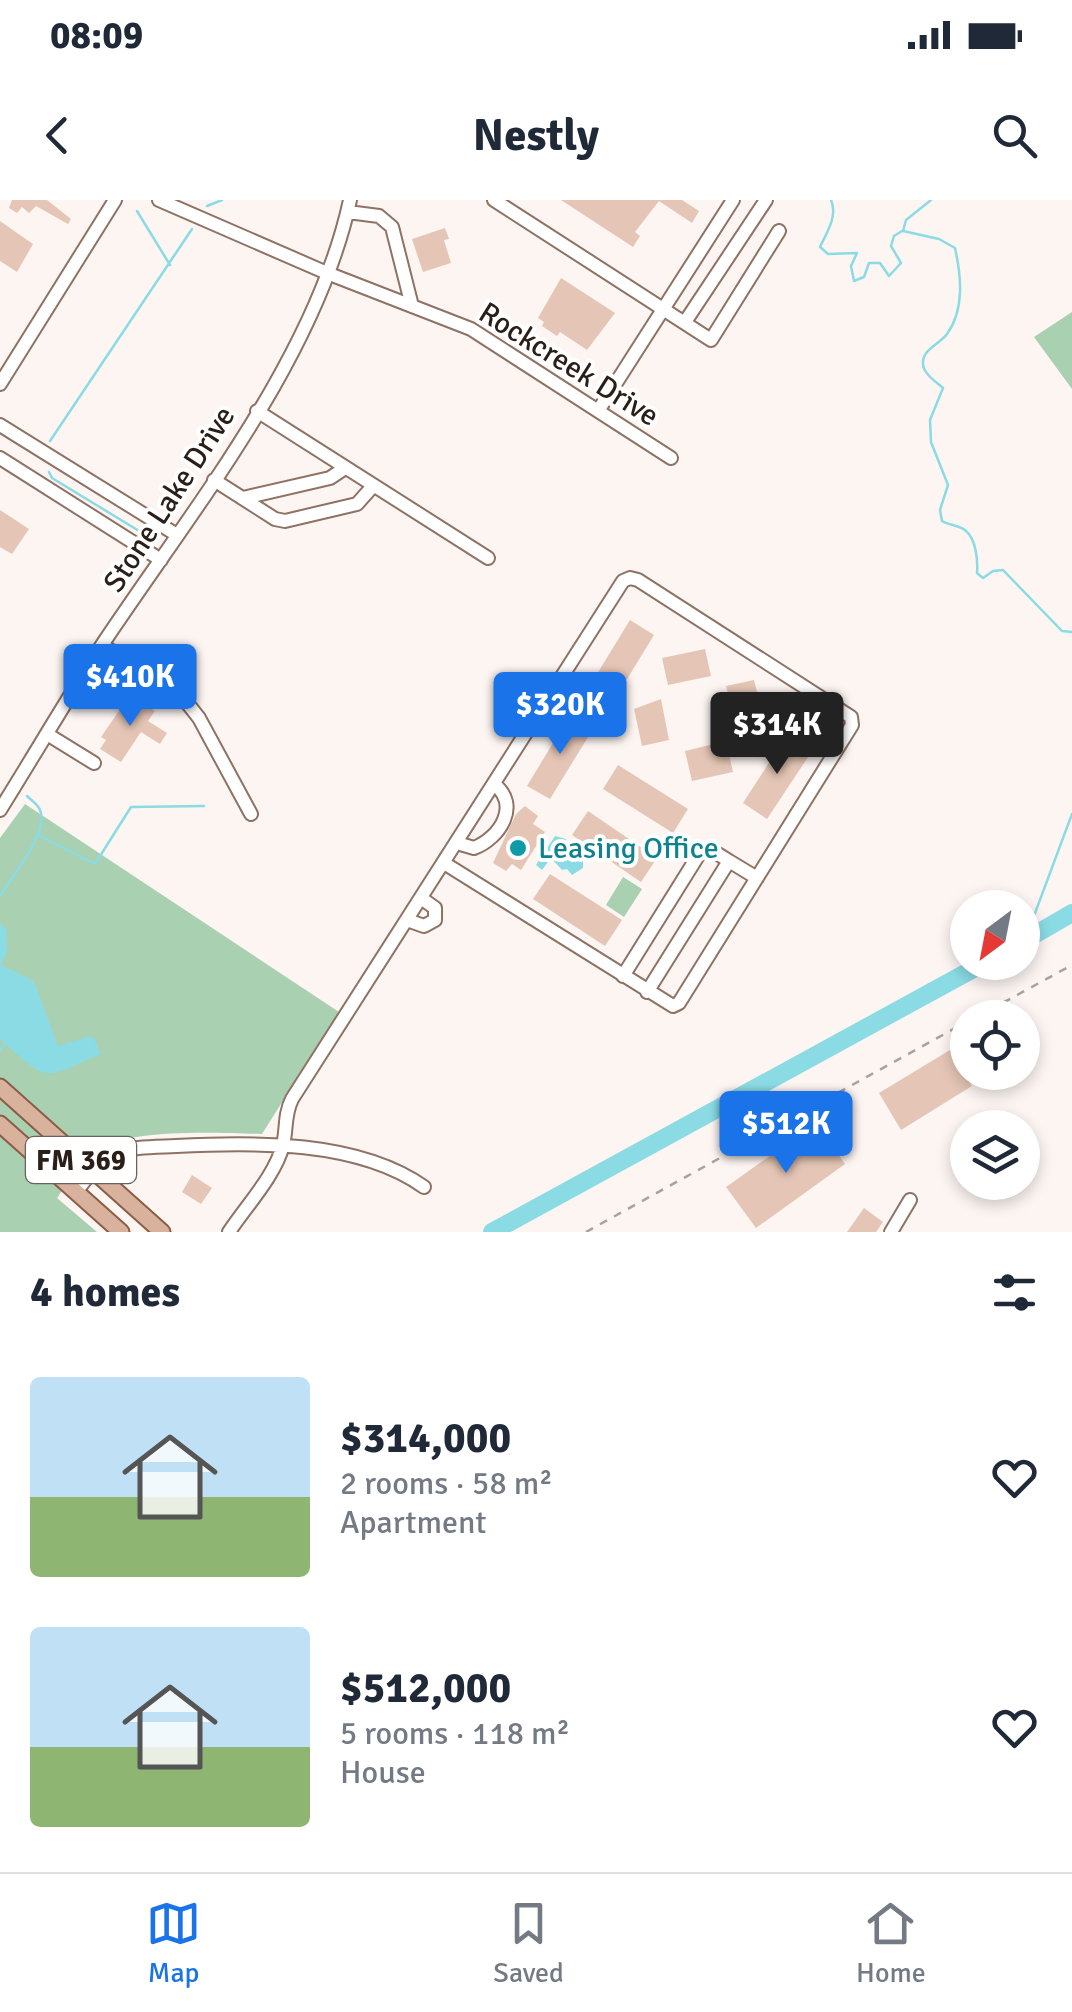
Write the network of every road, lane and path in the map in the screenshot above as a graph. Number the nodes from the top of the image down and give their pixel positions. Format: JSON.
{"nodes":[{"id":1,"x":115,"y":200,"type":"edge"},
{"id":2,"x":159,"y":200,"type":"edge"},
{"id":3,"x":494,"y":200,"type":"edge"},
{"id":4,"x":734,"y":200,"type":"edge"},
{"id":5,"x":766,"y":200,"type":"edge"},
{"id":6,"x":349,"y":206,"type":"edge"},
{"id":7,"x":779,"y":231,"type":"dead end"},
{"id":8,"x":327,"y":274,"type":"junction"},
{"id":9,"x":412,"y":306,"type":"junction"},
{"id":10,"x":662,"y":308,"type":"junction"},
{"id":11,"x":685,"y":322,"type":"junction"},
{"id":12,"x":0,"y":384,"type":"edge"},
{"id":13,"x":598,"y":410,"type":"junction"},
{"id":14,"x":256,"y":412,"type":"junction"},
{"id":15,"x":0,"y":425,"type":"edge"},
{"id":16,"x":0,"y":458,"type":"edge"},
{"id":17,"x":671,"y":458,"type":"dead end"},
{"id":18,"x":345,"y":468,"type":"junction"},
{"id":19,"x":214,"y":480,"type":"junction"},
{"id":20,"x":373,"y":486,"type":"junction"},
{"id":21,"x":243,"y":498,"type":"junction"},
{"id":22,"x":178,"y":536,"type":"junction"},
{"id":23,"x":488,"y":558,"type":"dead end"},
{"id":24,"x":161,"y":560,"type":"junction"},
{"id":25,"x":102,"y":644,"type":"junction"},
{"id":26,"x":47,"y":734,"type":"junction"},
{"id":27,"x":94,"y":763,"type":"dead end"},
{"id":28,"x":494,"y":784,"type":"junction"},
{"id":29,"x":3,"y":800,"type":"edge"},
{"id":30,"x":251,"y":814,"type":"dead end"},
{"id":31,"x":457,"y":843,"type":"junction"},
{"id":32,"x":729,"y":861,"type":"junction"},
{"id":33,"x":440,"y":868,"type":"junction"},
{"id":34,"x":757,"y":878,"type":"junction"},
{"id":35,"x":422,"y":896,"type":"junction"},
{"id":36,"x":407,"y":920,"type":"junction"},
{"id":37,"x":1072,"y":965,"type":"edge"},
{"id":38,"x":623,"y":976,"type":"junction"},
{"id":39,"x":647,"y":992,"type":"junction"},
{"id":40,"x":1008,"y":1000,"type":"edge"},
{"id":41,"x":950,"y":1031,"type":"edge"},
{"id":42,"x":0,"y":1088,"type":"edge"},
{"id":43,"x":0,"y":1124,"type":"edge"},
{"id":44,"x":283,"y":1144,"type":"junction"},
{"id":45,"x":92,"y":1170,"type":"junction"},
{"id":46,"x":424,"y":1187,"type":"dead end"},
{"id":47,"x":76,"y":1192,"type":"junction"},
{"id":48,"x":910,"y":1200,"type":"dead end"},
{"id":49,"x":121,"y":1232,"type":"edge"},
{"id":50,"x":162,"y":1232,"type":"edge"},
{"id":51,"x":228,"y":1232,"type":"edge"},
{"id":52,"x":586,"y":1232,"type":"edge"},
{"id":53,"x":891,"y":1232,"type":"edge"}],
"edges":[{"from":1,"to":12,"type":"street"},
{"from":2,"to":8,"type":"street","name":"Rockcreek Drive"},
{"from":3,"to":10,"type":"street"},
{"from":4,"to":10,"type":"street"},
{"from":5,"to":11,"type":"street"},
{"from":6,"to":8,"type":"street","name":"Stone Lake Drive"},
{"from":6,"to":9,"type":"street"},
{"from":7,"to":11,"type":"street"},
{"from":8,"to":9,"type":"street","name":"Rockcreek Drive"},
{"from":8,"to":14,"type":"street","name":"Stone Lake Drive"},
{"from":9,"to":13,"type":"street","name":"Rockcreek Drive"},
{"from":10,"to":11,"type":"street"},
{"from":10,"to":13,"type":"street"},
{"from":13,"to":17,"type":"street","name":"Rockcreek Drive"},
{"from":14,"to":18,"type":"street"},
{"from":14,"to":19,"type":"street","name":"Stone Lake Drive"},
{"from":15,"to":22,"type":"street"},
{"from":16,"to":24,"type":"street"},
{"from":18,"to":20,"type":"street"},
{"from":18,"to":21,"type":"street"},
{"from":19,"to":21,"type":"street"},
{"from":19,"to":22,"type":"street","name":"Stone Lake Drive"},
{"from":20,"to":21,"type":"street"},
{"from":20,"to":23,"type":"street"},
{"from":22,"to":24,"type":"street","name":"Stone Lake Drive"},
{"from":24,"to":25,"type":"street","name":"Stone Lake Drive"},
{"from":25,"to":26,"type":"street","name":"Stone Lake Drive"},
{"from":25,"to":30,"type":"street"},
{"from":26,"to":27,"type":"street"},
{"from":26,"to":29,"type":"street","name":"Stone Lake Drive"},
{"from":28,"to":31,"type":"street"},
{"from":28,"to":31,"type":"street"},
{"from":28,"to":34,"type":"street"},
{"from":31,"to":33,"type":"street"},
{"from":32,"to":34,"type":"street"},
{"from":32,"to":38,"type":"street"},
{"from":32,"to":39,"type":"street"},
{"from":33,"to":35,"type":"street"},
{"from":33,"to":38,"type":"street"},
{"from":34,"to":39,"type":"street"},
{"from":35,"to":36,"type":"street"},
{"from":35,"to":36,"type":"street"},
{"from":36,"to":44,"type":"street"},
{"from":37,"to":40,"type":"path"},
{"from":38,"to":39,"type":"street"},
{"from":41,"to":52,"type":"path"},
{"from":42,"to":45,"type":"main road","number":"FM 369"},
{"from":43,"to":47,"type":"main road","number":"FM 369"},
{"from":44,"to":45,"type":"street"},
{"from":44,"to":46,"type":"street"},
{"from":44,"to":51,"type":"street"},
{"from":45,"to":47,"type":"street"},
{"from":45,"to":50,"type":"main road","number":"FM 369"},
{"from":47,"to":49,"type":"main road","number":"FM 369"},
{"from":48,"to":53,"type":"street"}]}
